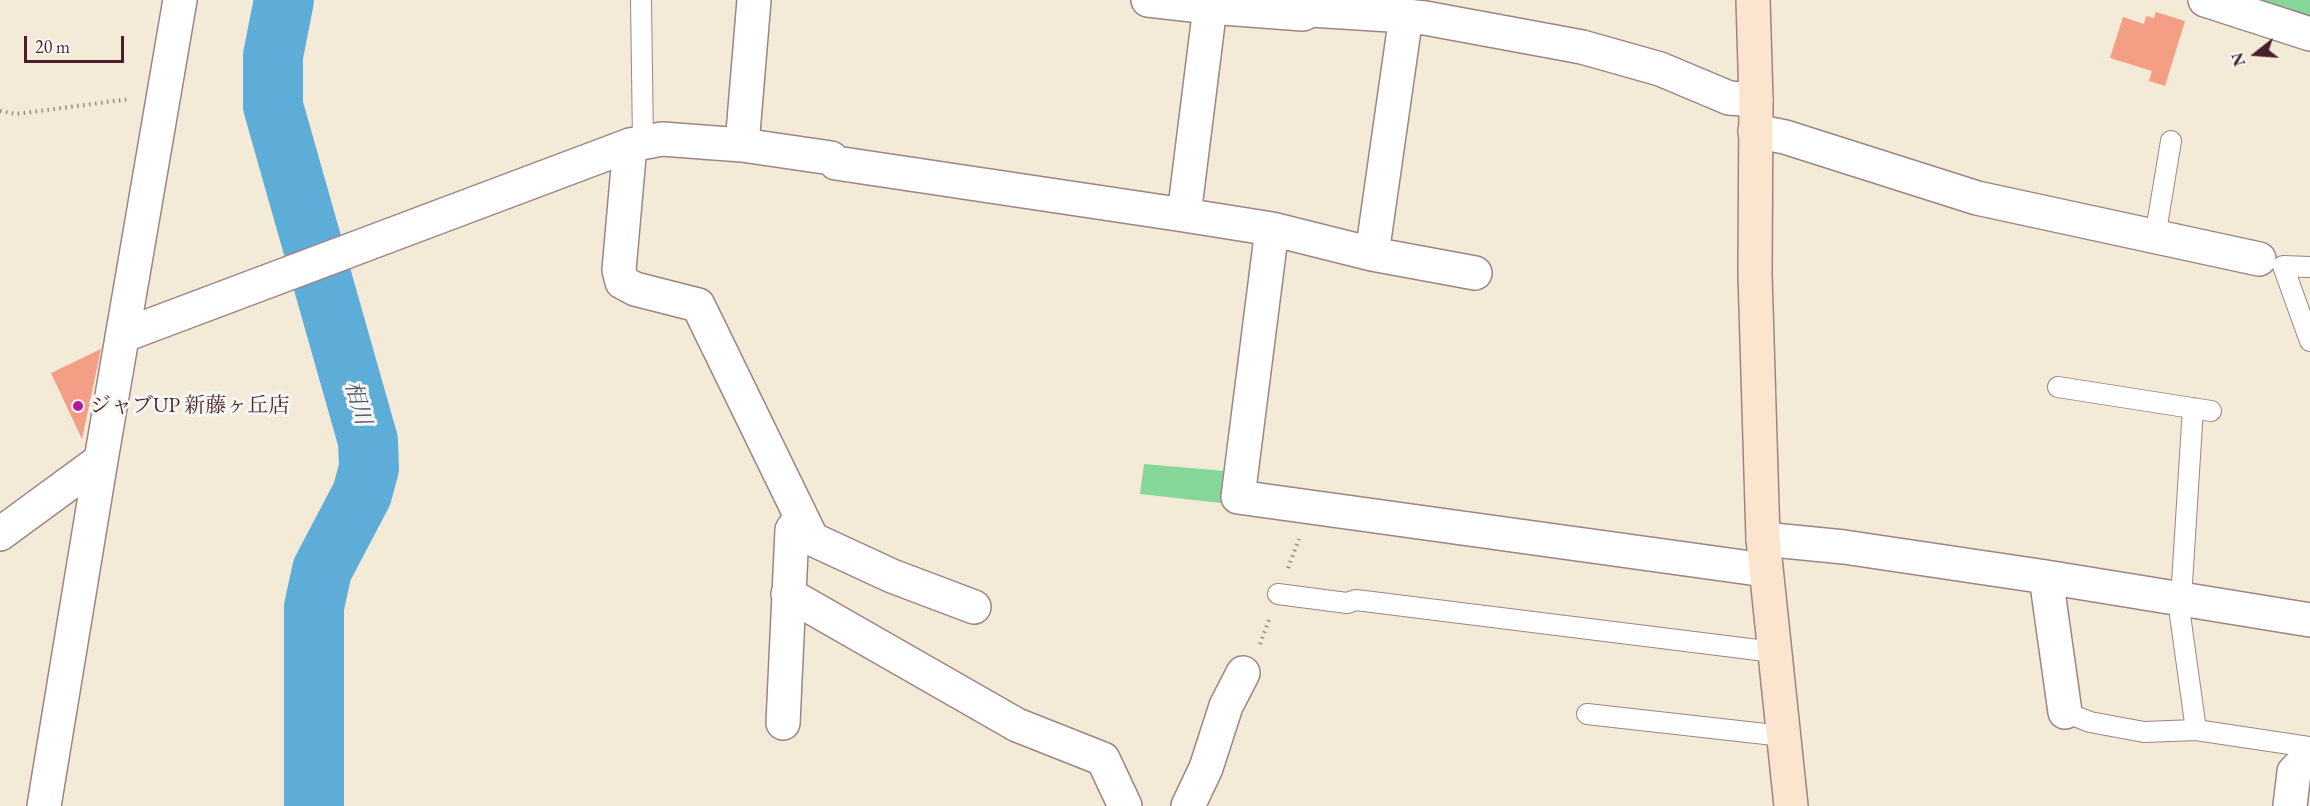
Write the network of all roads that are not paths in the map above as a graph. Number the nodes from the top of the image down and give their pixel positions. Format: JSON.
{"nodes":[{"id":1,"x":180,"y":0,"type":"edge"},
{"id":2,"x":641,"y":0,"type":"edge"},
{"id":3,"x":754,"y":0,"type":"edge"},
{"id":4,"x":1148,"y":0,"type":"edge"},
{"id":5,"x":1754,"y":0,"type":"edge"},
{"id":6,"x":2205,"y":0,"type":"edge"},
{"id":7,"x":1210,"y":7,"type":"junction"},
{"id":8,"x":1406,"y":16,"type":"junction"},
{"id":9,"x":2310,"y":34,"type":"edge"},
{"id":10,"x":1756,"y":115,"type":"junction"},
{"id":11,"x":2171,"y":141,"type":"dead end"},
{"id":12,"x":636,"y":144,"type":"junction"},
{"id":13,"x":742,"y":145,"type":"junction"},
{"id":14,"x":1184,"y":215,"type":"junction"},
{"id":15,"x":1272,"y":229,"type":"junction"},
{"id":16,"x":2155,"y":237,"type":"junction"},
{"id":17,"x":1372,"y":254,"type":"junction"},
{"id":18,"x":2271,"y":262,"type":"junction"},
{"id":19,"x":2310,"y":267,"type":"edge"},
{"id":20,"x":1474,"y":273,"type":"dead end"},
{"id":21,"x":122,"y":336,"type":"junction"},
{"id":22,"x":2310,"y":341,"type":"edge"},
{"id":23,"x":2058,"y":387,"type":"dead end"},
{"id":24,"x":100,"y":460,"type":"junction"},
{"id":25,"x":801,"y":517,"type":"junction"},
{"id":26,"x":0,"y":534,"type":"edge"},
{"id":27,"x":1764,"y":555,"type":"junction"},
{"id":28,"x":2046,"y":577,"type":"junction"},
{"id":29,"x":788,"y":594,"type":"junction"},
{"id":30,"x":1278,"y":594,"type":"dead end"},
{"id":31,"x":2180,"y":598,"type":"junction"},
{"id":32,"x":974,"y":607,"type":"dead end"},
{"id":33,"x":2310,"y":620,"type":"edge"},
{"id":34,"x":1774,"y":652,"type":"junction"},
{"id":35,"x":1243,"y":673,"type":"dead end"},
{"id":36,"x":2065,"y":712,"type":"joint"},
{"id":37,"x":1587,"y":714,"type":"dead end"},
{"id":38,"x":783,"y":723,"type":"dead end"},
{"id":39,"x":2196,"y":730,"type":"junction"},
{"id":40,"x":1783,"y":736,"type":"junction"},
{"id":41,"x":2310,"y":747,"type":"edge"},
{"id":42,"x":2310,"y":756,"type":"edge"},
{"id":43,"x":44,"y":806,"type":"edge"},
{"id":44,"x":1125,"y":806,"type":"edge"},
{"id":45,"x":1188,"y":806,"type":"edge"},
{"id":46,"x":1791,"y":806,"type":"edge"},
{"id":47,"x":2290,"y":806,"type":"edge"}],
"edges":[{"from":1,"to":21,"type":"street"},
{"from":2,"to":12,"type":"lane"},
{"from":3,"to":13,"type":"street"},
{"from":4,"to":7,"type":"street"},
{"from":5,"to":10,"type":"street"},
{"from":6,"to":9,"type":"street"},
{"from":7,"to":8,"type":"street"},
{"from":7,"to":14,"type":"street"},
{"from":8,"to":10,"type":"street"},
{"from":8,"to":17,"type":"street"},
{"from":10,"to":16,"type":"street"},
{"from":10,"to":27,"type":"street"},
{"from":11,"to":16,"type":"lane"},
{"from":12,"to":13,"type":"street"},
{"from":12,"to":21,"type":"street"},
{"from":12,"to":25,"type":"street"},
{"from":13,"to":14,"type":"street"},
{"from":14,"to":15,"type":"street"},
{"from":15,"to":17,"type":"street"},
{"from":15,"to":27,"type":"street"},
{"from":16,"to":18,"type":"street"},
{"from":17,"to":20,"type":"street"},
{"from":18,"to":19,"type":"lane"},
{"from":18,"to":22,"type":"lane"},
{"from":21,"to":24,"type":"street"},
{"from":23,"to":31,"type":"lane"},
{"from":24,"to":26,"type":"street"},
{"from":24,"to":43,"type":"street"},
{"from":25,"to":29,"type":"street"},
{"from":25,"to":32,"type":"street"},
{"from":27,"to":28,"type":"street"},
{"from":27,"to":34,"type":"street"},
{"from":28,"to":31,"type":"street"},
{"from":28,"to":36,"type":"street"},
{"from":29,"to":38,"type":"street"},
{"from":29,"to":44,"type":"street"},
{"from":30,"to":34,"type":"lane"},
{"from":31,"to":33,"type":"street"},
{"from":31,"to":39,"type":"lane"},
{"from":34,"to":40,"type":"street"},
{"from":35,"to":45,"type":"street"},
{"from":36,"to":39,"type":"lane"},
{"from":37,"to":40,"type":"lane"},
{"from":39,"to":41,"type":"lane"},
{"from":40,"to":46,"type":"street"},
{"from":42,"to":47,"type":"street"}]}
